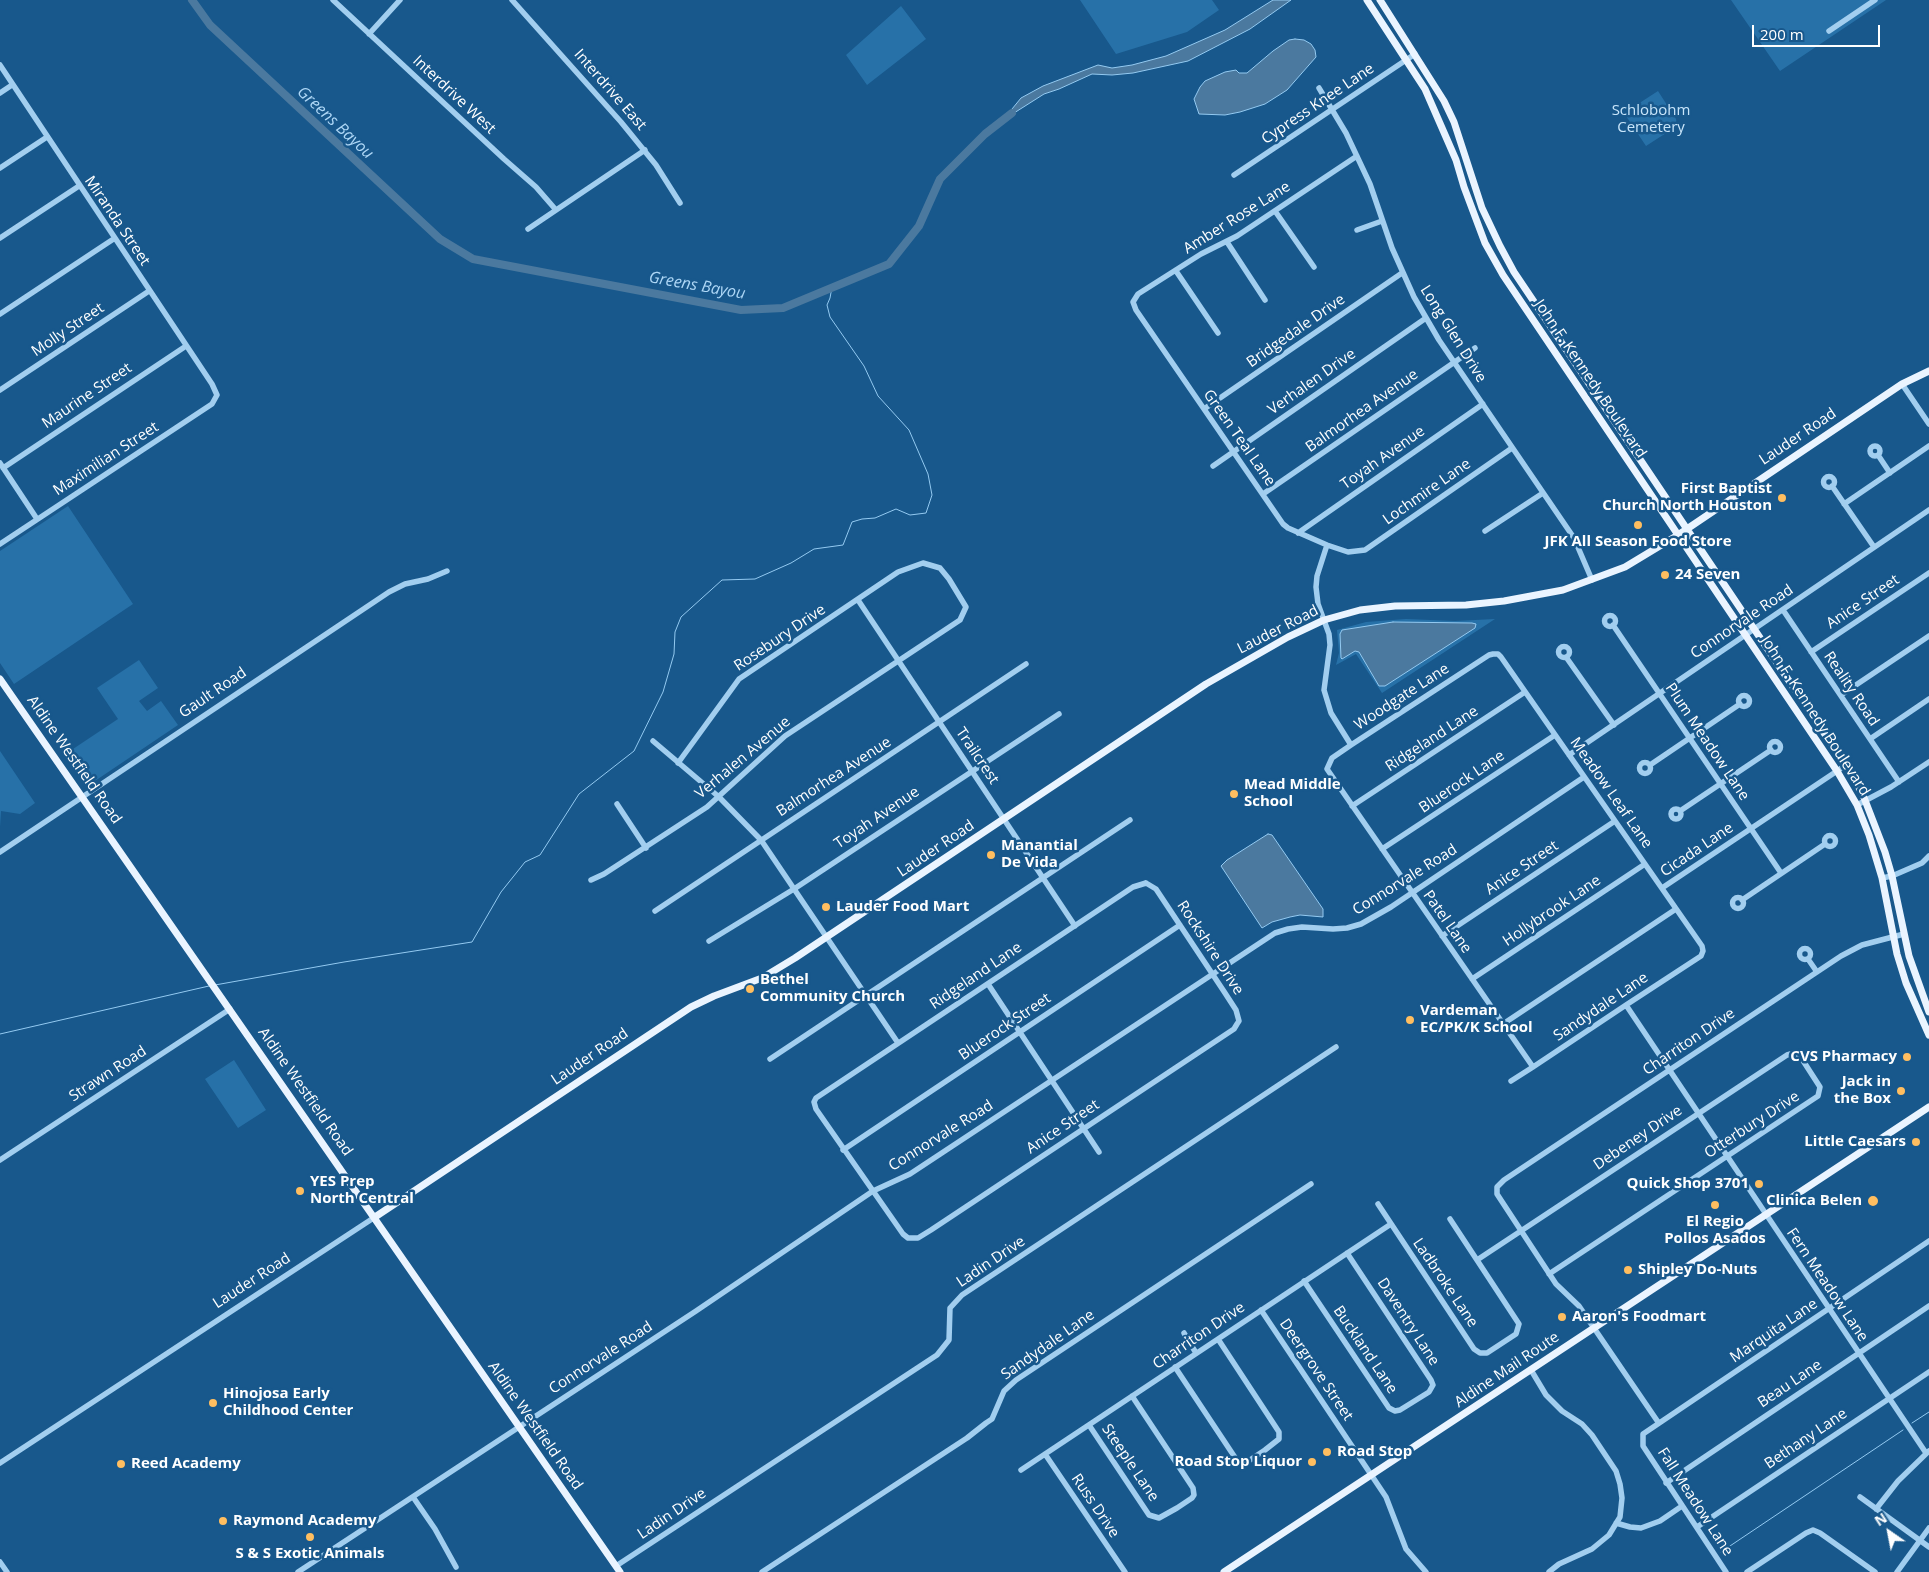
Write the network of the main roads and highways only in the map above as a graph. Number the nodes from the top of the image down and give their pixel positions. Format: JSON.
{"nodes":[{"id":1,"x":1367,"y":0,"type":"edge"},
{"id":2,"x":1381,"y":1,"type":"edge"},
{"id":3,"x":1373,"y":9,"type":"junction"},
{"id":4,"x":1451,"y":117,"type":"junction"},
{"id":5,"x":1441,"y":121,"type":"junction"},
{"id":6,"x":1929,"y":371,"type":"edge"},
{"id":7,"x":1606,"y":410,"type":"junction"},
{"id":8,"x":1597,"y":416,"type":"junction"},
{"id":9,"x":1687,"y":529,"type":"junction"},
{"id":10,"x":1678,"y":535,"type":"junction"},
{"id":11,"x":0,"y":679,"type":"edge"},
{"id":12,"x":1929,"y":1012,"type":"edge"},
{"id":13,"x":1920,"y":1016,"type":"junction"},
{"id":14,"x":1929,"y":1035,"type":"edge"},
{"id":15,"x":1929,"y":1106,"type":"edge"},
{"id":16,"x":375,"y":1217,"type":"junction"},
{"id":17,"x":618,"y":1569,"type":"edge"},
{"id":18,"x":1224,"y":1572,"type":"edge"}],
"edges":[{"from":1,"to":3,"type":"main road","name":"John F. Kennedy Boulevard"},
{"from":2,"to":3,"type":"main road"},
{"from":2,"to":4,"type":"main road","name":"John F. Kennedy Boulevard"},
{"from":3,"to":5,"type":"main road","name":"John F. Kennedy Boulevard"},
{"from":4,"to":5,"type":"main road"},
{"from":4,"to":7,"type":"main road","name":"John F. Kennedy Boulevard"},
{"from":5,"to":8,"type":"main road","name":"John F. Kennedy Boulevard"},
{"from":6,"to":9,"type":"main road","name":"Lauder Road"},
{"from":7,"to":8,"type":"main road"},
{"from":7,"to":9,"type":"main road","name":"John F. Kennedy Boulevard"},
{"from":8,"to":10,"type":"main road","name":"John F. Kennedy Boulevard"},
{"from":9,"to":10,"type":"main road","name":"Lauder Road"},
{"from":9,"to":12,"type":"main road","name":"John F. Kennedy Boulevard"},
{"from":10,"to":13,"type":"main road","name":"John F. Kennedy Boulevard"},
{"from":10,"to":16,"type":"main road","name":"Lauder Road"},
{"from":11,"to":16,"type":"main road","name":"Aldine Westfield Road"},
{"from":12,"to":13,"type":"main road"},
{"from":13,"to":14,"type":"main road","name":"John F. Kennedy Boulevard"},
{"from":15,"to":18,"type":"main road","name":"Aldine Mail Route"},
{"from":16,"to":17,"type":"main road","name":"Aldine Westfield Road"}]}
